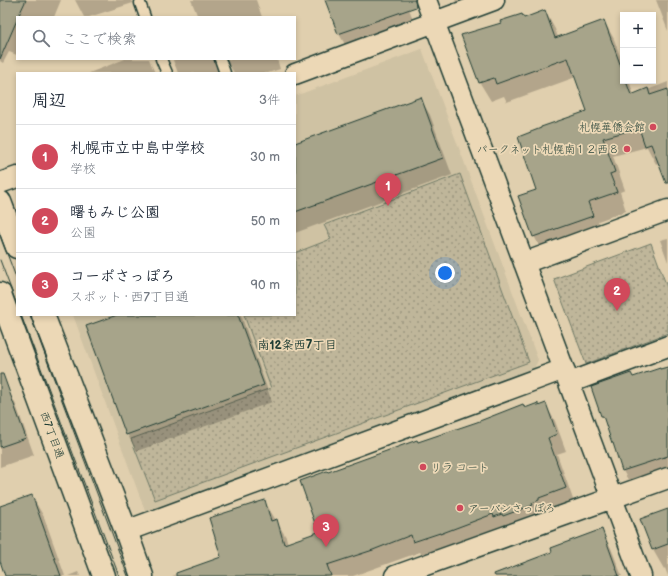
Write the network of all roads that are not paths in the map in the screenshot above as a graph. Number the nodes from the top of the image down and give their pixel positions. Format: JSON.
{"nodes":[{"id":1,"x":426,"y":0,"type":"edge"},
{"id":2,"x":494,"y":0,"type":"edge"},
{"id":3,"x":140,"y":3,"type":"dead end"},
{"id":4,"x":145,"y":16,"type":"edge"},
{"id":5,"x":434,"y":23,"type":"junction"},
{"id":6,"x":161,"y":60,"type":"edge"},
{"id":7,"x":220,"y":60,"type":"edge"},
{"id":8,"x":167,"y":72,"type":"edge"},
{"id":9,"x":225,"y":72,"type":"edge"},
{"id":10,"x":296,"y":74,"type":"edge"},
{"id":11,"x":16,"y":177,"type":"edge"},
{"id":12,"x":0,"y":183,"type":"edge"},
{"id":13,"x":0,"y":202,"type":"edge"},
{"id":14,"x":668,"y":210,"type":"edge"},
{"id":15,"x":16,"y":244,"type":"edge"},
{"id":16,"x":524,"y":263,"type":"junction"},
{"id":17,"x":0,"y":294,"type":"edge"},
{"id":18,"x":43,"y":316,"type":"edge"},
{"id":19,"x":668,"y":346,"type":"edge"},
{"id":20,"x":566,"y":376,"type":"junction"},
{"id":21,"x":668,"y":478,"type":"edge"},
{"id":22,"x":612,"y":498,"type":"junction"},
{"id":23,"x":126,"y":531,"type":"junction"},
{"id":24,"x":104,"y":576,"type":"edge"},
{"id":25,"x":142,"y":576,"type":"edge"},
{"id":26,"x":395,"y":576,"type":"edge"},
{"id":27,"x":641,"y":576,"type":"edge"}],
"edges":[{"from":1,"to":5,"type":"street"},
{"from":2,"to":5,"type":"street"},
{"from":3,"to":4,"type":"lane"},
{"from":5,"to":10,"type":"street"},
{"from":5,"to":16,"type":"street"},
{"from":6,"to":8,"type":"lane"},
{"from":7,"to":9,"type":"lane"},
{"from":11,"to":12,"type":"street"},
{"from":13,"to":15,"type":"street"},
{"from":14,"to":16,"type":"street"},
{"from":16,"to":20,"type":"street"},
{"from":17,"to":24,"type":"street","name":"西7丁目通"},
{"from":18,"to":23,"type":"street"},
{"from":19,"to":20,"type":"street"},
{"from":20,"to":22,"type":"street"},
{"from":20,"to":23,"type":"street"},
{"from":21,"to":22,"type":"street"},
{"from":22,"to":26,"type":"street"},
{"from":22,"to":27,"type":"street"},
{"from":23,"to":25,"type":"street"}]}
